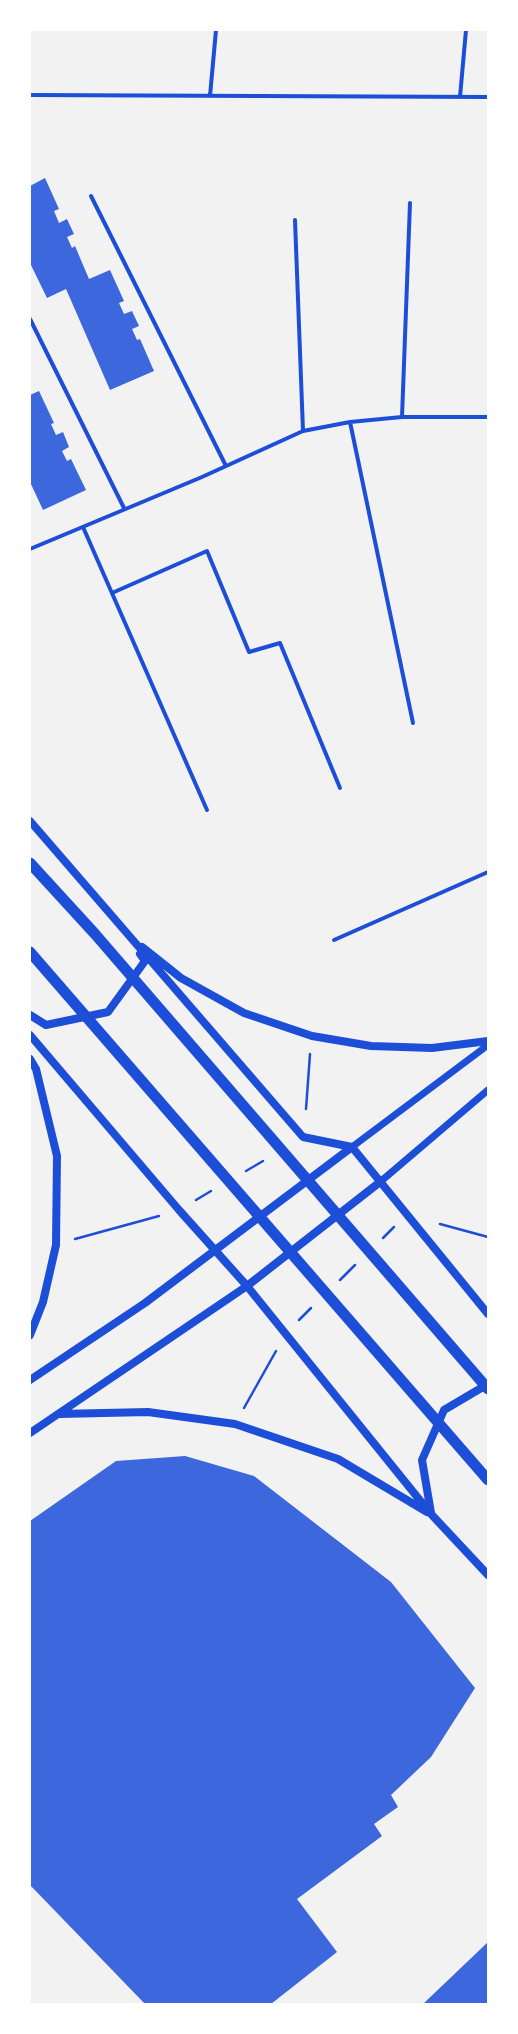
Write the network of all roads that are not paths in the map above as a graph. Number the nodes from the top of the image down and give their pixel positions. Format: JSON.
{"nodes":[{"id":1,"x":216,"y":30,"type":"edge"},
{"id":2,"x":466,"y":30,"type":"edge"},
{"id":3,"x":30,"y":95,"type":"edge"},
{"id":4,"x":210,"y":96,"type":"junction"},
{"id":5,"x":460,"y":97,"type":"junction"},
{"id":6,"x":488,"y":97,"type":"edge"},
{"id":7,"x":91,"y":196,"type":"dead end"},
{"id":8,"x":410,"y":203,"type":"dead end"},
{"id":9,"x":296,"y":220,"type":"dead end"},
{"id":10,"x":30,"y":319,"type":"edge"},
{"id":11,"x":402,"y":417,"type":"junction"},
{"id":12,"x":488,"y":418,"type":"edge"},
{"id":13,"x":350,"y":422,"type":"junction"},
{"id":14,"x":303,"y":431,"type":"junction"},
{"id":15,"x":226,"y":466,"type":"junction"},
{"id":16,"x":124,"y":508,"type":"junction"},
{"id":17,"x":83,"y":527,"type":"junction"},
{"id":18,"x":30,"y":549,"type":"edge"},
{"id":19,"x":112,"y":593,"type":"junction"},
{"id":20,"x":413,"y":723,"type":"dead end"},
{"id":21,"x":340,"y":788,"type":"dead end"},
{"id":22,"x":207,"y":810,"type":"dead end"},
{"id":23,"x":30,"y":821,"type":"edge"},
{"id":24,"x":30,"y":863,"type":"edge"},
{"id":25,"x":488,"y":872,"type":"edge"},
{"id":26,"x":124,"y":933,"type":"junction"},
{"id":27,"x":334,"y":940,"type":"dead end"},
{"id":28,"x":30,"y":952,"type":"edge"},
{"id":29,"x":30,"y":1015,"type":"edge"},
{"id":30,"x":30,"y":1035,"type":"edge"},
{"id":31,"x":488,"y":1040,"type":"edge"},
{"id":32,"x":488,"y":1045,"type":"edge"},
{"id":33,"x":30,"y":1059,"type":"edge"},
{"id":34,"x":488,"y":1090,"type":"edge"},
{"id":35,"x":352,"y":1148,"type":"junction"},
{"id":36,"x":380,"y":1182,"type":"junction"},
{"id":37,"x":214,"y":1250,"type":"junction"},
{"id":38,"x":247,"y":1286,"type":"junction"},
{"id":39,"x":488,"y":1314,"type":"edge"},
{"id":40,"x":30,"y":1335,"type":"edge"},
{"id":41,"x":30,"y":1380,"type":"edge"},
{"id":42,"x":488,"y":1384,"type":"edge"},
{"id":43,"x":488,"y":1389,"type":"edge"},
{"id":44,"x":59,"y":1414,"type":"junction"},
{"id":45,"x":30,"y":1433,"type":"edge"},
{"id":46,"x":488,"y":1480,"type":"edge"},
{"id":47,"x":431,"y":1514,"type":"junction"},
{"id":48,"x":488,"y":1575,"type":"edge"}],
"edges":[{"from":1,"to":4,"type":"street"},
{"from":2,"to":5,"type":"street"},
{"from":3,"to":4,"type":"street"},
{"from":4,"to":5,"type":"street"},
{"from":5,"to":6,"type":"street"},
{"from":7,"to":15,"type":"street"},
{"from":8,"to":11,"type":"street"},
{"from":9,"to":14,"type":"street"},
{"from":10,"to":16,"type":"street"},
{"from":11,"to":12,"type":"street"},
{"from":11,"to":13,"type":"street"},
{"from":13,"to":14,"type":"street"},
{"from":13,"to":20,"type":"street"},
{"from":14,"to":15,"type":"street"},
{"from":15,"to":16,"type":"street"},
{"from":16,"to":17,"type":"street"},
{"from":17,"to":18,"type":"street"},
{"from":17,"to":19,"type":"street"},
{"from":19,"to":21,"type":"street"},
{"from":19,"to":22,"type":"street"},
{"from":23,"to":26,"type":"main road"},
{"from":24,"to":43,"type":"highway"},
{"from":25,"to":27,"type":"street"},
{"from":26,"to":29,"type":"main road"},
{"from":26,"to":31,"type":"main road"},
{"from":26,"to":35,"type":"main road"},
{"from":28,"to":46,"type":"highway"},
{"from":30,"to":37,"type":"main road"},
{"from":32,"to":35,"type":"street"},
{"from":33,"to":40,"type":"main road"},
{"from":34,"to":36,"type":"street"},
{"from":35,"to":36,"type":"main road"},
{"from":35,"to":37,"type":"main road"},
{"from":36,"to":38,"type":"main road"},
{"from":36,"to":39,"type":"main road"},
{"from":37,"to":38,"type":"main road"},
{"from":37,"to":41,"type":"main road"},
{"from":38,"to":44,"type":"main road"},
{"from":38,"to":47,"type":"main road"},
{"from":42,"to":47,"type":"main road"},
{"from":44,"to":45,"type":"main road"},
{"from":44,"to":47,"type":"main road"},
{"from":47,"to":48,"type":"main road"}]}
